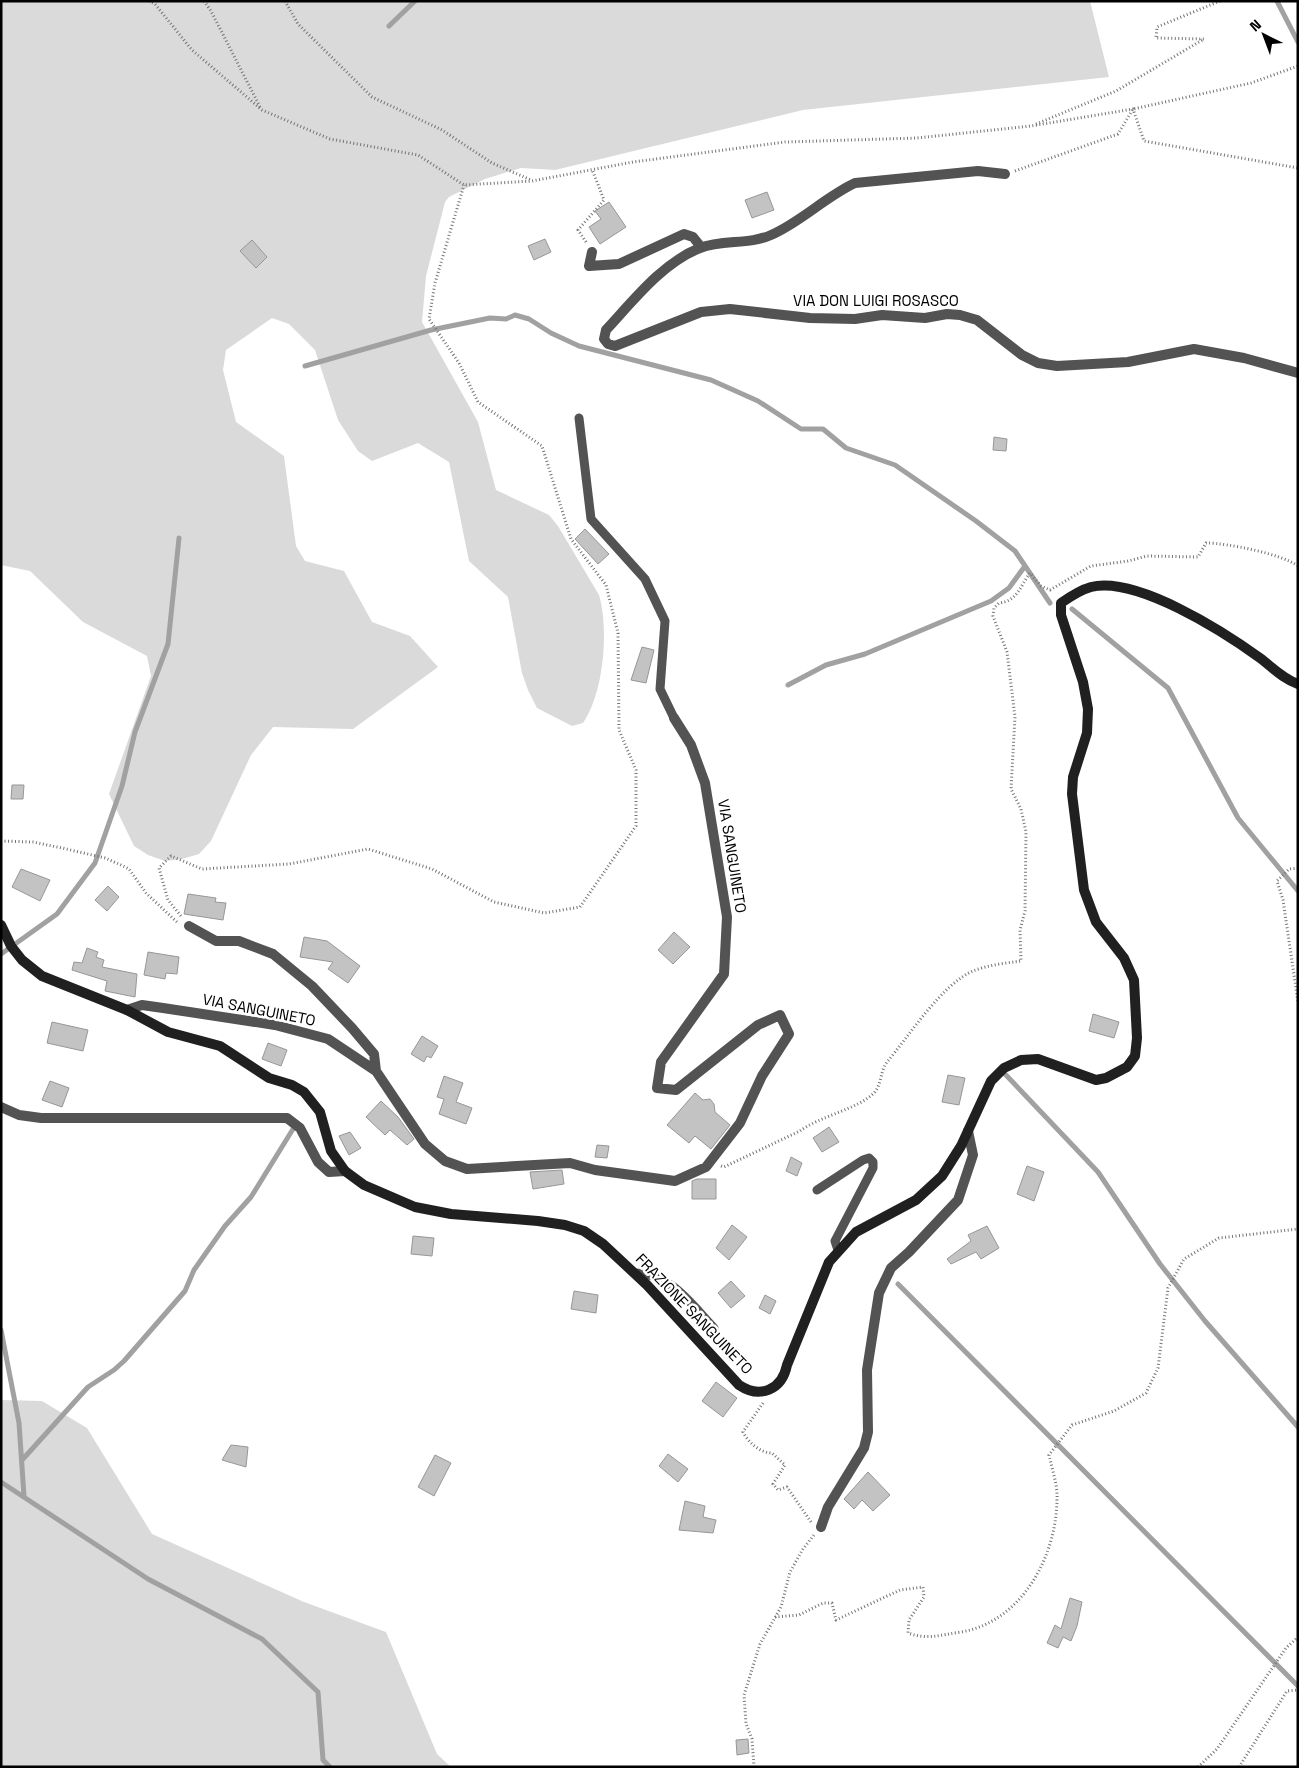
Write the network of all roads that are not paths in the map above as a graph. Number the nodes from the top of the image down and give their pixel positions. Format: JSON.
{"nodes":[{"id":1,"x":1005,"y":174,"type":"road end"},
{"id":2,"x":701,"y":247,"type":"junction"},
{"id":3,"x":592,"y":252,"type":"road end"},
{"id":4,"x":1298,"y":373,"type":"edge"},
{"id":5,"x":580,"y":418,"type":"dead end"},
{"id":6,"x":1298,"y":684,"type":"edge"},
{"id":7,"x":674,"y":718,"type":"joint"},
{"id":8,"x":1,"y":925,"type":"edge"},
{"id":9,"x":186,"y":927,"type":"road end"},
{"id":10,"x":127,"y":1010,"type":"junction"},
{"id":11,"x":376,"y":1071,"type":"junction"},
{"id":12,"x":1,"y":1107,"type":"edge"},
{"id":13,"x":968,"y":1131,"type":"junction"},
{"id":14,"x":345,"y":1171,"type":"junction"},
{"id":15,"x":817,"y":1190,"type":"dead end"},
{"id":16,"x":838,"y":1250,"type":"junction"},
{"id":17,"x":634,"y":1273,"type":"junction"},
{"id":18,"x":714,"y":1328,"type":"dead end"},
{"id":19,"x":817,"y":1528,"type":"road end"}],
"edges":[{"from":1,"to":2,"type":"street","name":"VIA DON LUIGI ROSASCO"},
{"from":2,"to":3,"type":"street"},
{"from":2,"to":4,"type":"street","name":"VIA DON LUIGI ROSASCO"},
{"from":5,"to":7,"type":"lane"},
{"from":6,"to":13,"type":"street"},
{"from":7,"to":11,"type":"street","name":"VIA SANGUINETO"},
{"from":8,"to":10,"type":"street","name":"FRAZIONE SANGUINETO"},
{"from":9,"to":11,"type":"street","name":"VIA SANGUINETO"},
{"from":10,"to":11,"type":"street","name":"VIA SANGUINETO"},
{"from":10,"to":14,"type":"street","name":"FRAZIONE SANGUINETO"},
{"from":12,"to":14,"type":"street"},
{"from":13,"to":16,"type":"street"},
{"from":13,"to":19,"type":"street"},
{"from":14,"to":17,"type":"street","name":"FRAZIONE SANGUINETO"},
{"from":15,"to":16,"type":"lane"},
{"from":16,"to":17,"type":"street","name":"FRAZIONE SANGUINETO"},
{"from":17,"to":18,"type":"lane"}]}
